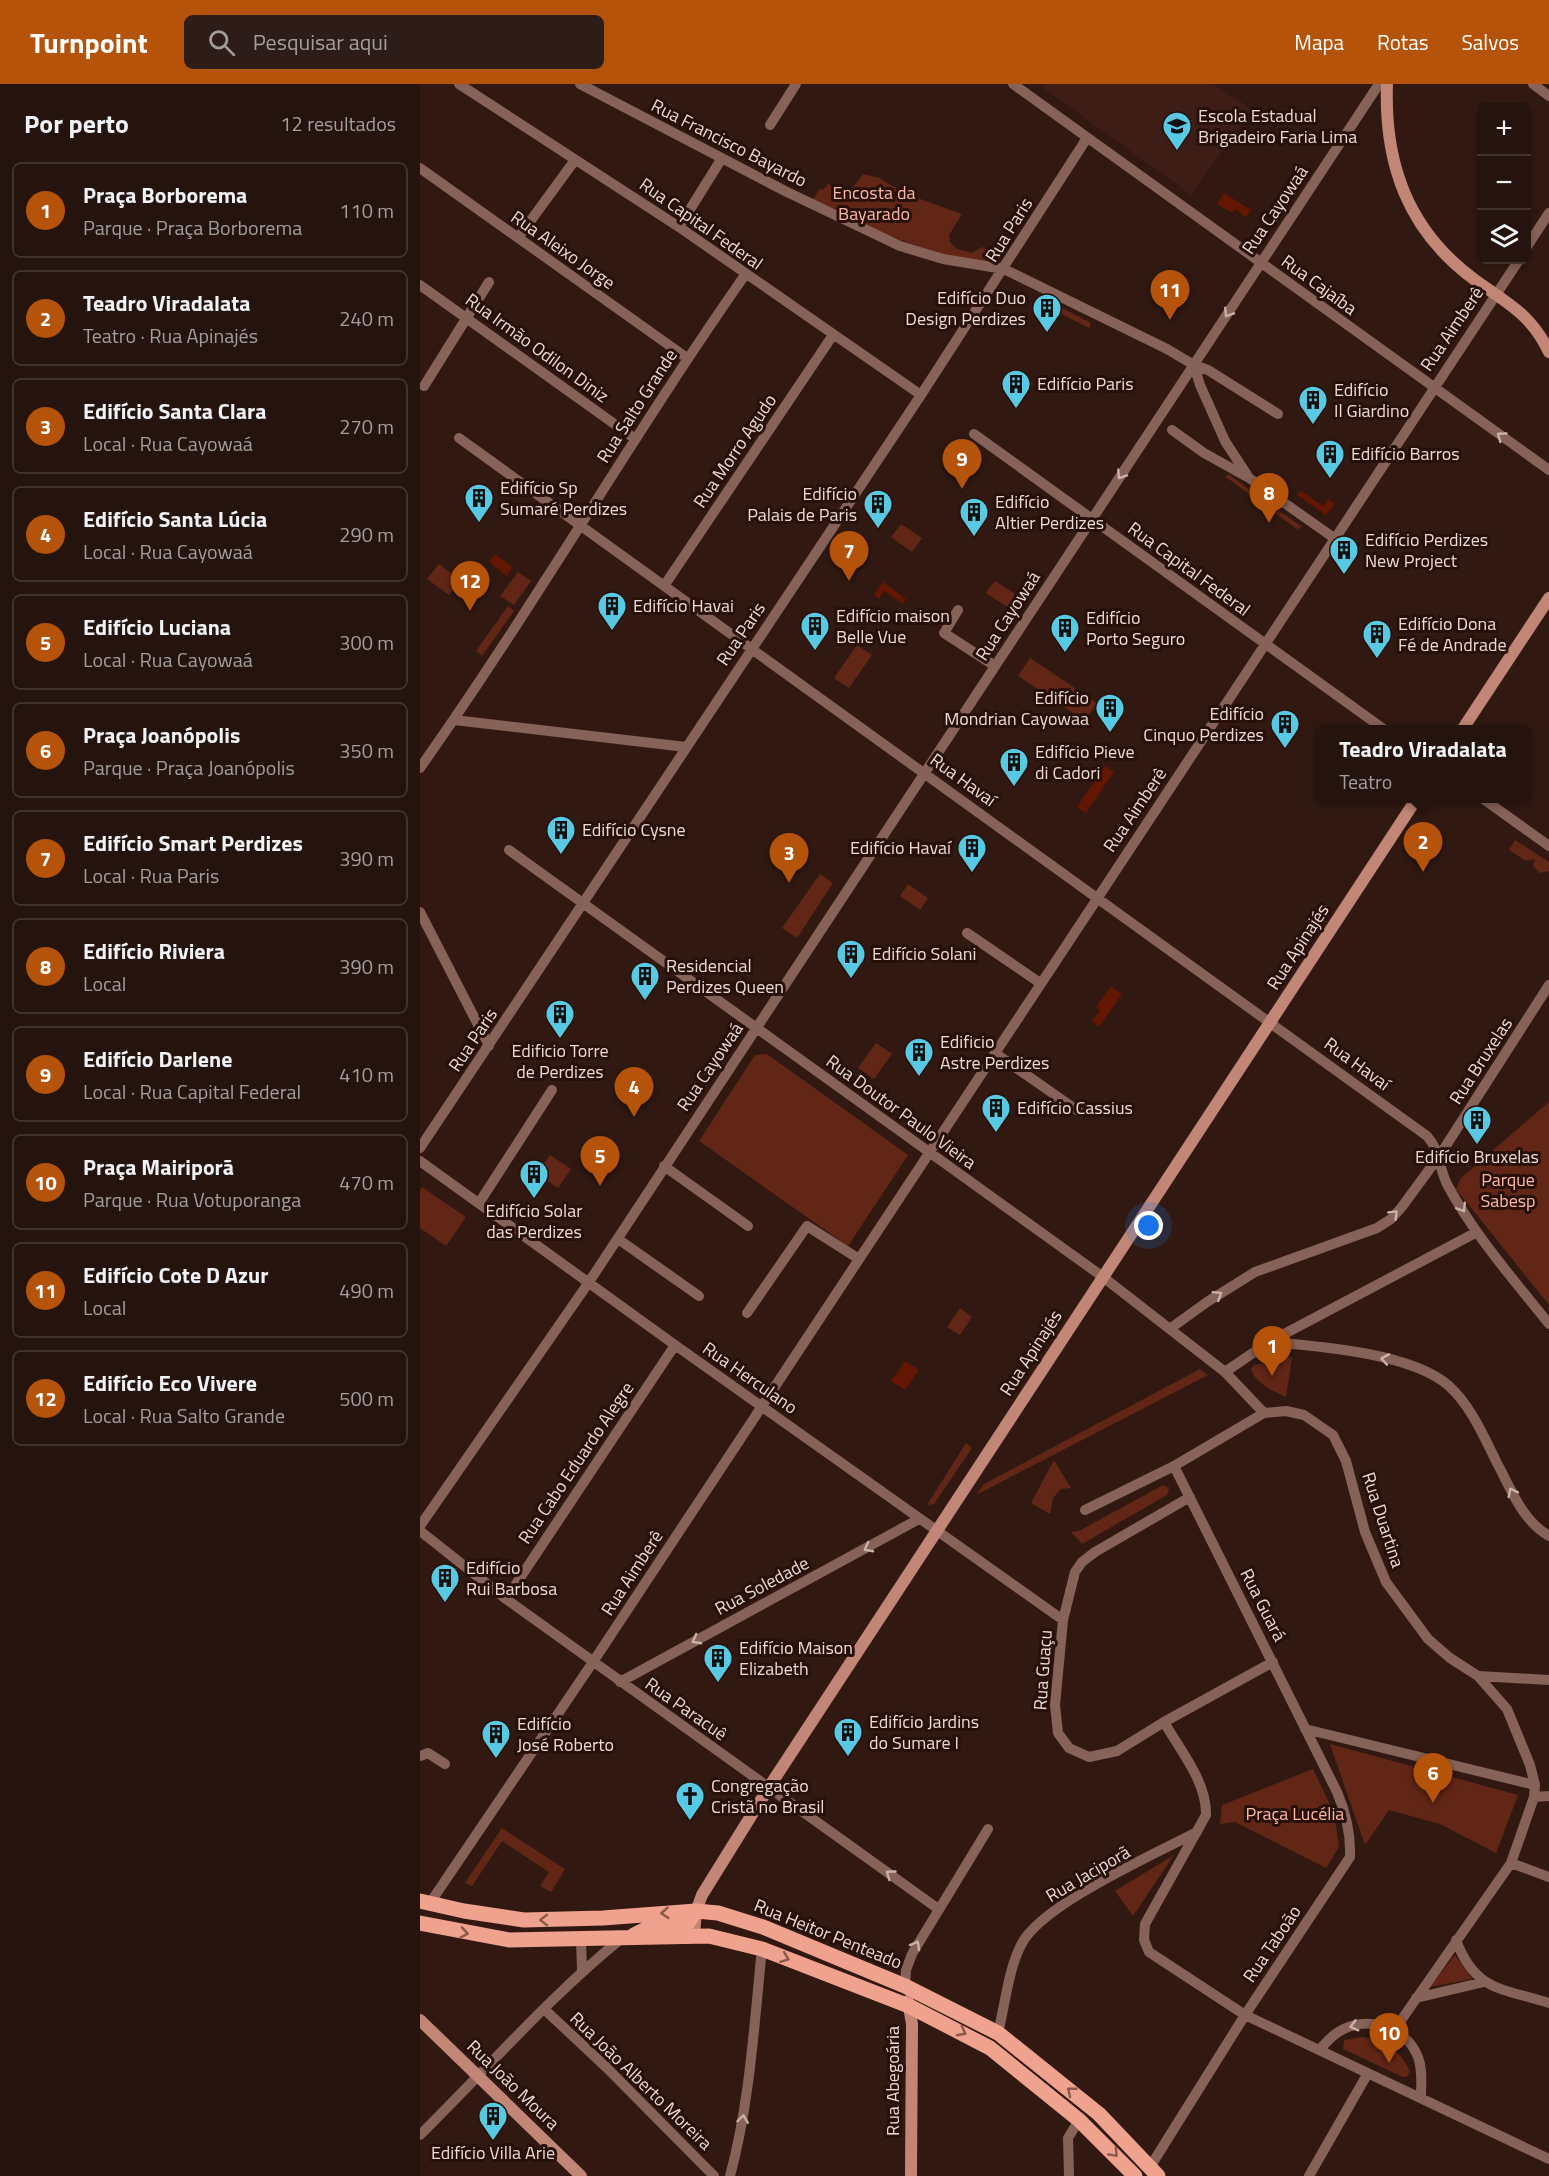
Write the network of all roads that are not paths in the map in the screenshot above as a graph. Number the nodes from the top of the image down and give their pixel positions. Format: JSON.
{"nodes":[{"id":1,"x":459,"y":84,"type":"edge"},
{"id":2,"x":580,"y":84,"type":"edge"},
{"id":3,"x":796,"y":84,"type":"edge"},
{"id":4,"x":1013,"y":84,"type":"edge"},
{"id":5,"x":1379,"y":84,"type":"edge"},
{"id":6,"x":1387,"y":84,"type":"edge"},
{"id":7,"x":1533,"y":84,"type":"edge"},
{"id":8,"x":1549,"y":96,"type":"edge"},
{"id":9,"x":770,"y":125,"type":"dead end"},
{"id":10,"x":1087,"y":138,"type":"junction"},
{"id":11,"x":722,"y":158,"type":"junction"},
{"id":12,"x":575,"y":160,"type":"junction"},
{"id":13,"x":420,"y":168,"type":"edge"},
{"id":14,"x":1549,"y":213,"type":"edge"},
{"id":15,"x":679,"y":226,"type":"junction"},
{"id":16,"x":518,"y":238,"type":"junction"},
{"id":17,"x":1531,"y":242,"type":"edge"},
{"id":18,"x":1260,"y":263,"type":"junction"},
{"id":19,"x":1516,"y":264,"type":"edge"},
{"id":20,"x":1005,"y":269,"type":"junction"},
{"id":21,"x":746,"y":275,"type":"junction"},
{"id":22,"x":489,"y":282,"type":"dead end"},
{"id":23,"x":420,"y":285,"type":"edge"},
{"id":24,"x":1496,"y":294,"type":"junction"},
{"id":25,"x":466,"y":318,"type":"junction"},
{"id":26,"x":833,"y":335,"type":"junction"},
{"id":27,"x":1549,"y":352,"type":"edge"},
{"id":28,"x":687,"y":358,"type":"junction"},
{"id":29,"x":1194,"y":365,"type":"junction"},
{"id":30,"x":424,"y":386,"type":"dead end"},
{"id":31,"x":1434,"y":387,"type":"junction"},
{"id":32,"x":921,"y":395,"type":"junction"},
{"id":33,"x":1278,"y":414,"type":"dead end"},
{"id":34,"x":1172,"y":430,"type":"dead end"},
{"id":35,"x":974,"y":434,"type":"dead end"},
{"id":36,"x":459,"y":438,"type":"dead end"},
{"id":37,"x":634,"y":438,"type":"junction"},
{"id":38,"x":1549,"y":470,"type":"edge"},
{"id":39,"x":1249,"y":478,"type":"junction"},
{"id":40,"x":1091,"y":519,"type":"junction"},
{"id":41,"x":581,"y":526,"type":"junction"},
{"id":42,"x":1335,"y":538,"type":"junction"},
{"id":43,"x":664,"y":586,"type":"junction"},
{"id":44,"x":1549,"y":598,"type":"edge"},
{"id":45,"x":958,"y":610,"type":"dead end"},
{"id":46,"x":1265,"y":643,"type":"junction"},
{"id":47,"x":750,"y":648,"type":"junction"},
{"id":48,"x":995,"y":666,"type":"junction"},
{"id":49,"x":454,"y":720,"type":"junction"},
{"id":50,"x":1379,"y":725,"type":"edge"},
{"id":51,"x":1465,"y":725,"type":"edge"},
{"id":52,"x":687,"y":747,"type":"junction"},
{"id":53,"x":420,"y":768,"type":"edge"},
{"id":54,"x":924,"y":773,"type":"junction"},
{"id":55,"x":1413,"y":803,"type":"edge"},
{"id":56,"x":1489,"y":803,"type":"edge"},
{"id":57,"x":1549,"y":846,"type":"edge"},
{"id":58,"x":509,"y":850,"type":"dead end"},
{"id":59,"x":1096,"y":897,"type":"junction"},
{"id":60,"x":583,"y":903,"type":"junction"},
{"id":61,"x":420,"y":912,"type":"edge"},
{"id":62,"x":968,"y":933,"type":"dead end"},
{"id":63,"x":1040,"y":983,"type":"junction"},
{"id":64,"x":1549,"y":985,"type":"edge"},
{"id":65,"x":1270,"y":1022,"type":"junction"},
{"id":66,"x":756,"y":1028,"type":"junction"},
{"id":67,"x":489,"y":1046,"type":"junction"},
{"id":68,"x":994,"y":1053,"type":"junction"},
{"id":69,"x":552,"y":1090,"type":"dead end"},
{"id":70,"x":1078,"y":1111,"type":"dead end"},
{"id":71,"x":420,"y":1148,"type":"edge"},
{"id":72,"x":930,"y":1153,"type":"junction"},
{"id":73,"x":1440,"y":1155,"type":"junction"},
{"id":74,"x":420,"y":1161,"type":"edge"},
{"id":75,"x":664,"y":1166,"type":"junction"},
{"id":76,"x":479,"y":1203,"type":"junction"},
{"id":77,"x":748,"y":1226,"type":"dead end"},
{"id":78,"x":1477,"y":1232,"type":"junction"},
{"id":79,"x":618,"y":1239,"type":"junction"},
{"id":80,"x":859,"y":1259,"type":"junction"},
{"id":81,"x":1103,"y":1277,"type":"junction"},
{"id":82,"x":589,"y":1282,"type":"junction"},
{"id":83,"x":699,"y":1296,"type":"dead end"},
{"id":84,"x":747,"y":1313,"type":"dead end"},
{"id":85,"x":1549,"y":1324,"type":"edge"},
{"id":86,"x":1171,"y":1328,"type":"junction"},
{"id":87,"x":1269,"y":1342,"type":"junction"},
{"id":88,"x":675,"y":1345,"type":"junction"},
{"id":89,"x":1225,"y":1372,"type":"junction"},
{"id":90,"x":761,"y":1406,"type":"junction"},
{"id":91,"x":1264,"y":1413,"type":"junction"},
{"id":92,"x":1174,"y":1466,"type":"junction"},
{"id":93,"x":1190,"y":1497,"type":"junction"},
{"id":94,"x":1085,"y":1510,"type":"dead end"},
{"id":95,"x":919,"y":1519,"type":"junction"},
{"id":96,"x":420,"y":1526,"type":"edge"},
{"id":97,"x":420,"y":1531,"type":"edge"},
{"id":98,"x":936,"y":1531,"type":"junction"},
{"id":99,"x":1549,"y":1536,"type":"edge"},
{"id":100,"x":506,"y":1599,"type":"junction"},
{"id":101,"x":1063,"y":1620,"type":"junction"},
{"id":102,"x":593,"y":1662,"type":"junction"},
{"id":103,"x":1273,"y":1662,"type":"junction"},
{"id":104,"x":1478,"y":1676,"type":"junction"},
{"id":105,"x":1549,"y":1680,"type":"edge"},
{"id":106,"x":620,"y":1682,"type":"junction"},
{"id":107,"x":1164,"y":1722,"type":"junction"},
{"id":108,"x":1305,"y":1729,"type":"junction"},
{"id":109,"x":420,"y":1756,"type":"edge"},
{"id":110,"x":445,"y":1764,"type":"dead end"},
{"id":111,"x":1535,"y":1785,"type":"junction"},
{"id":112,"x":768,"y":1787,"type":"junction"},
{"id":113,"x":1549,"y":1796,"type":"edge"},
{"id":114,"x":1534,"y":1797,"type":"junction"},
{"id":115,"x":988,"y":1829,"type":"dead end"},
{"id":116,"x":1197,"y":1832,"type":"junction"},
{"id":117,"x":1511,"y":1863,"type":"junction"},
{"id":118,"x":1549,"y":1877,"type":"edge"},
{"id":119,"x":425,"y":1902,"type":"edge"},
{"id":120,"x":937,"y":1908,"type":"junction"},
{"id":121,"x":696,"y":1911,"type":"junction"},
{"id":122,"x":603,"y":1918,"type":"junction"},
{"id":123,"x":420,"y":1923,"type":"edge"},
{"id":124,"x":694,"y":1936,"type":"junction"},
{"id":125,"x":626,"y":1938,"type":"junction"},
{"id":126,"x":581,"y":1939,"type":"junction"},
{"id":127,"x":1456,"y":1940,"type":"junction"},
{"id":128,"x":762,"y":1949,"type":"junction"},
{"id":129,"x":582,"y":1970,"type":"junction"},
{"id":130,"x":1484,"y":1982,"type":"junction"},
{"id":131,"x":905,"y":1986,"type":"junction"},
{"id":132,"x":1416,"y":1998,"type":"junction"},
{"id":133,"x":1549,"y":2003,"type":"edge"},
{"id":134,"x":909,"y":2006,"type":"junction"},
{"id":135,"x":544,"y":2009,"type":"junction"},
{"id":136,"x":1245,"y":2015,"type":"junction"},
{"id":137,"x":420,"y":2020,"type":"edge"},
{"id":138,"x":1395,"y":2030,"type":"junction"},
{"id":139,"x":998,"y":2033,"type":"junction"},
{"id":140,"x":1319,"y":2050,"type":"junction"},
{"id":141,"x":1368,"y":2073,"type":"junction"},
{"id":142,"x":479,"y":2078,"type":"junction"},
{"id":143,"x":1421,"y":2098,"type":"junction"},
{"id":144,"x":1079,"y":2120,"type":"junction"},
{"id":145,"x":420,"y":2135,"type":"edge"},
{"id":146,"x":1549,"y":2159,"type":"edge"},
{"id":147,"x":1154,"y":2172,"type":"edge"},
{"id":148,"x":581,"y":2176,"type":"edge"},
{"id":149,"x":714,"y":2176,"type":"edge"},
{"id":150,"x":730,"y":2176,"type":"edge"},
{"id":151,"x":911,"y":2176,"type":"edge"},
{"id":152,"x":1069,"y":2176,"type":"edge"},
{"id":153,"x":1135,"y":2176,"type":"edge"},
{"id":154,"x":1309,"y":2176,"type":"edge"}],
"edges":[{"from":1,"to":12,"type":"street","name":"Rua Capital Federal"},
{"from":2,"to":11,"type":"street","name":"Rua Francisco Bayardo"},
{"from":3,"to":9,"type":"street"},
{"from":4,"to":10,"type":"street","name":"Rua Cajaíba"},
{"from":5,"to":18,"type":"street","name":"Rua Cayowaá"},
{"from":6,"to":24,"type":"street"},
{"from":7,"to":8,"type":"street"},
{"from":10,"to":18,"type":"street","name":"Rua Cajaíba"},
{"from":10,"to":20,"type":"street","name":"Rua Paris"},
{"from":11,"to":15,"type":"street"},
{"from":11,"to":20,"type":"street","name":"Rua Francisco Bayardo"},
{"from":12,"to":15,"type":"street","name":"Rua Capital Federal"},
{"from":12,"to":16,"type":"street"},
{"from":13,"to":16,"type":"street","name":"Rua Aleixo Jorge"},
{"from":14,"to":17,"type":"street"},
{"from":15,"to":21,"type":"street","name":"Rua Capital Federal"},
{"from":16,"to":28,"type":"street","name":"Rua Aleixo Jorge"},
{"from":18,"to":29,"type":"street","name":"Rua Cayowaá","one_way":true},
{"from":18,"to":31,"type":"street","name":"Rua Cajaíba"},
{"from":19,"to":24,"type":"street","name":"Rua Aimberê"},
{"from":20,"to":29,"type":"street","name":"Rua Francisco Bayardo"},
{"from":20,"to":32,"type":"street","name":"Rua Paris"},
{"from":21,"to":26,"type":"street","name":"Rua Capital Federal"},
{"from":21,"to":28,"type":"street","name":"Rua Salto Grande"},
{"from":22,"to":25,"type":"street"},
{"from":23,"to":25,"type":"street","name":"Rua Irmão Odilon Diniz"},
{"from":24,"to":27,"type":"street"},
{"from":24,"to":31,"type":"street","name":"Rua Aimberê"},
{"from":25,"to":30,"type":"street"},
{"from":25,"to":37,"type":"street","name":"Rua Irmão Odilon Diniz"},
{"from":26,"to":32,"type":"street","name":"Rua Capital Federal"},
{"from":26,"to":43,"type":"street","name":"Rua Morro Agudo"},
{"from":28,"to":37,"type":"street","name":"Rua Salto Grande"},
{"from":29,"to":33,"type":"street","name":"Rua Francisco Bayardo"},
{"from":29,"to":39,"type":"street"},
{"from":29,"to":40,"type":"street","name":"Rua Cayowaá","one_way":true},
{"from":38,"to":31,"type":"street","name":"Rua Cajaíba","one_way":true},
{"from":31,"to":42,"type":"street","name":"Rua Aimberê"},
{"from":32,"to":47,"type":"street","name":"Rua Paris"},
{"from":34,"to":39,"type":"street"},
{"from":35,"to":40,"type":"street","name":"Rua Capital Federal"},
{"from":36,"to":41,"type":"street","name":"Rua Havaí"},
{"from":37,"to":41,"type":"street","name":"Rua Salto Grande"},
{"from":39,"to":42,"type":"street"},
{"from":40,"to":46,"type":"street","name":"Rua Capital Federal"},
{"from":40,"to":48,"type":"street","name":"Rua Cayowaá"},
{"from":41,"to":43,"type":"street","name":"Rua Havaí"},
{"from":41,"to":49,"type":"street","name":"Rua Salto Grande"},
{"from":42,"to":46,"type":"street","name":"Rua Aimberê"},
{"from":43,"to":47,"type":"street","name":"Rua Havaí"},
{"from":44,"to":51,"type":"street"},
{"from":45,"to":48,"type":"street"},
{"from":46,"to":50,"type":"street","name":"Rua Capital Federal"},
{"from":46,"to":59,"type":"street","name":"Rua Aimberê"},
{"from":47,"to":52,"type":"street","name":"Rua Paris"},
{"from":47,"to":54,"type":"street","name":"Rua Havaí"},
{"from":48,"to":54,"type":"street","name":"Rua Cayowaá"},
{"from":49,"to":52,"type":"street"},
{"from":49,"to":53,"type":"street","name":"Rua Salto Grande"},
{"from":52,"to":60,"type":"street","name":"Rua Paris"},
{"from":54,"to":59,"type":"street","name":"Rua Havaí"},
{"from":54,"to":66,"type":"street","name":"Rua Cayowaá"},
{"from":55,"to":65,"type":"street","name":"Rua Apinajés"},
{"from":56,"to":57,"type":"street"},
{"from":58,"to":60,"type":"street","name":"Rua Doutor Paulo Vieira"},
{"from":59,"to":63,"type":"street","name":"Rua Aimberê"},
{"from":59,"to":65,"type":"street","name":"Rua Havaí"},
{"from":60,"to":66,"type":"street","name":"Rua Doutor Paulo Vieira"},
{"from":60,"to":67,"type":"street","name":"Rua Paris"},
{"from":61,"to":67,"type":"street"},
{"from":62,"to":63,"type":"street"},
{"from":63,"to":68,"type":"street","name":"Rua Aimberê"},
{"from":64,"to":73,"type":"street","name":"Rua Bruxelas"},
{"from":65,"to":73,"type":"street","name":"Rua Havaí"},
{"from":65,"to":81,"type":"street","name":"Rua Apinajés"},
{"from":66,"to":72,"type":"street","name":"Rua Doutor Paulo Vieira"},
{"from":66,"to":75,"type":"street","name":"Rua Cayowaá"},
{"from":67,"to":71,"type":"street","name":"Rua Paris"},
{"from":68,"to":70,"type":"street"},
{"from":68,"to":72,"type":"street","name":"Rua Aimberê"},
{"from":69,"to":76,"type":"street"},
{"from":72,"to":80,"type":"street","name":"Rua Aimberê"},
{"from":72,"to":81,"type":"street","name":"Rua Doutor Paulo Vieira"},
{"from":73,"to":78,"type":"street","one_way":true},
{"from":86,"to":73,"type":"street","name":"Rua Bruxelas","one_way":true},
{"from":74,"to":76,"type":"street","name":"Rua Herculano"},
{"from":75,"to":77,"type":"street"},
{"from":75,"to":79,"type":"street","name":"Rua Cayowaá"},
{"from":76,"to":82,"type":"street","name":"Rua Herculano"},
{"from":78,"to":85,"type":"street"},
{"from":78,"to":87,"type":"street"},
{"from":79,"to":82,"type":"street","name":"Rua Cayowaá"},
{"from":79,"to":83,"type":"street"},
{"from":80,"to":84,"type":"street"},
{"from":80,"to":90,"type":"street","name":"Rua Aimberê"},
{"from":81,"to":86,"type":"street","name":"Rua Doutor Paulo Vieira"},
{"from":81,"to":98,"type":"street","name":"Rua Apinajés"},
{"from":82,"to":88,"type":"street","name":"Rua Herculano"},
{"from":82,"to":96,"type":"street","name":"Rua Cayowaá"},
{"from":86,"to":89,"type":"street","name":"Rua Doutor Paulo Vieira"},
{"from":87,"to":89,"type":"street"},
{"from":99,"to":87,"type":"street","one_way":true},
{"from":88,"to":90,"type":"street","name":"Rua Herculano"},
{"from":88,"to":100,"type":"street","name":"Rua Cabo Eduardo Alegre"},
{"from":89,"to":91,"type":"street","name":"Rua Doutor Paulo Vieira"},
{"from":90,"to":95,"type":"street","name":"Rua Herculano"},
{"from":90,"to":102,"type":"street","name":"Rua Aimberê"},
{"from":91,"to":92,"type":"street","name":"Rua Duartina"},
{"from":91,"to":104,"type":"street","name":"Rua Duartina"},
{"from":92,"to":93,"type":"street","name":"Rua Guará"},
{"from":92,"to":94,"type":"street","name":"Rua Duartina"},
{"from":93,"to":101,"type":"street","name":"Rua Guaçu"},
{"from":93,"to":103,"type":"street","name":"Rua Guará"},
{"from":95,"to":98,"type":"street","name":"Rua Herculano"},
{"from":95,"to":106,"type":"street","name":"Rua Soledade","one_way":true},
{"from":97,"to":100,"type":"street","name":"Rua Paracuê"},
{"from":98,"to":101,"type":"street","name":"Rua Herculano"},
{"from":98,"to":112,"type":"street","name":"Rua Apinajés"},
{"from":100,"to":102,"type":"street","name":"Rua Paracuê"},
{"from":101,"to":107,"type":"street","name":"Rua Guaçu"},
{"from":102,"to":106,"type":"street","name":"Rua Paracuê"},
{"from":102,"to":119,"type":"street","name":"Rua Aimberê"},
{"from":103,"to":107,"type":"street","name":"Rua Guaçu"},
{"from":103,"to":108,"type":"street","name":"Rua Guará"},
{"from":104,"to":105,"type":"street"},
{"from":104,"to":111,"type":"street","name":"Rua Duartina"},
{"from":106,"to":112,"type":"street","name":"Rua Paracuê"},
{"from":107,"to":116,"type":"street"},
{"from":108,"to":111,"type":"street"},
{"from":108,"to":136,"type":"street","name":"Rua Taboão"},
{"from":109,"to":110,"type":"street"},
{"from":111,"to":114,"type":"street","name":"Rua Duartina"},
{"from":120,"to":112,"type":"street","name":"Rua Paracuê","one_way":true},
{"from":112,"to":121,"type":"street","name":"Rua Apinajés"},
{"from":113,"to":114,"type":"street"},
{"from":114,"to":117,"type":"street","name":"Rua Duartina"},
{"from":115,"to":120,"type":"street"},
{"from":116,"to":136,"type":"street"},
{"from":116,"to":139,"type":"street","name":"Rua Jaciporã"},
{"from":117,"to":118,"type":"street"},
{"from":117,"to":127,"type":"street","name":"Rua Duartina"},
{"from":122,"to":119,"type":"main road","name":"Rua Heitor Penteado","one_way":true},
{"from":131,"to":120,"type":"street","one_way":true},
{"from":121,"to":122,"type":"main road","name":"Rua Heitor Penteado","one_way":true},
{"from":121,"to":124,"type":"street","name":"Rua Apinajés"},
{"from":121,"to":125,"type":"main road"},
{"from":121,"to":131,"type":"main road","name":"Rua Heitor Penteado"},
{"from":122,"to":126,"type":"main road"},
{"from":123,"to":126,"type":"main road","name":"Rua Heitor Penteado","one_way":true},
{"from":124,"to":125,"type":"main road","name":"Rua Heitor Penteado"},
{"from":124,"to":128,"type":"main road","name":"Rua Heitor Penteado"},
{"from":125,"to":126,"type":"main road","name":"Rua Heitor Penteado"},
{"from":125,"to":129,"type":"street"},
{"from":126,"to":129,"type":"street"},
{"from":127,"to":130,"type":"street"},
{"from":127,"to":132,"type":"street","name":"Rua Duartina"},
{"from":128,"to":134,"type":"main road","name":"Rua Heitor Penteado","one_way":true},
{"from":150,"to":128,"type":"street","one_way":true},
{"from":129,"to":135,"type":"street"},
{"from":130,"to":132,"type":"street"},
{"from":130,"to":133,"type":"street"},
{"from":131,"to":134,"type":"street","name":"Rua Abegoária"},
{"from":131,"to":139,"type":"main road","name":"Rua Heitor Penteado"},
{"from":132,"to":138,"type":"street","name":"Rua Duartina"},
{"from":134,"to":144,"type":"main road","name":"Rua Heitor Penteado","one_way":true},
{"from":134,"to":151,"type":"street","name":"Rua Abegoária"},
{"from":135,"to":142,"type":"street"},
{"from":135,"to":149,"type":"street","name":"Rua João Alberto Moreira"},
{"from":136,"to":140,"type":"street"},
{"from":136,"to":147,"type":"street","name":"Rua Taboão"},
{"from":137,"to":142,"type":"street","name":"Rua João Moura"},
{"from":138,"to":140,"type":"street","one_way":true},
{"from":138,"to":143,"type":"street"},
{"from":147,"to":139,"type":"main road","name":"Rua Heitor Penteado","one_way":true},
{"from":140,"to":141,"type":"street"},
{"from":141,"to":143,"type":"street"},
{"from":141,"to":154,"type":"street"},
{"from":142,"to":145,"type":"street"},
{"from":142,"to":148,"type":"street","name":"Rua João Moura"},
{"from":143,"to":146,"type":"street"},
{"from":144,"to":152,"type":"street"},
{"from":144,"to":153,"type":"main road","name":"Rua Heitor Penteado","one_way":true}]}
